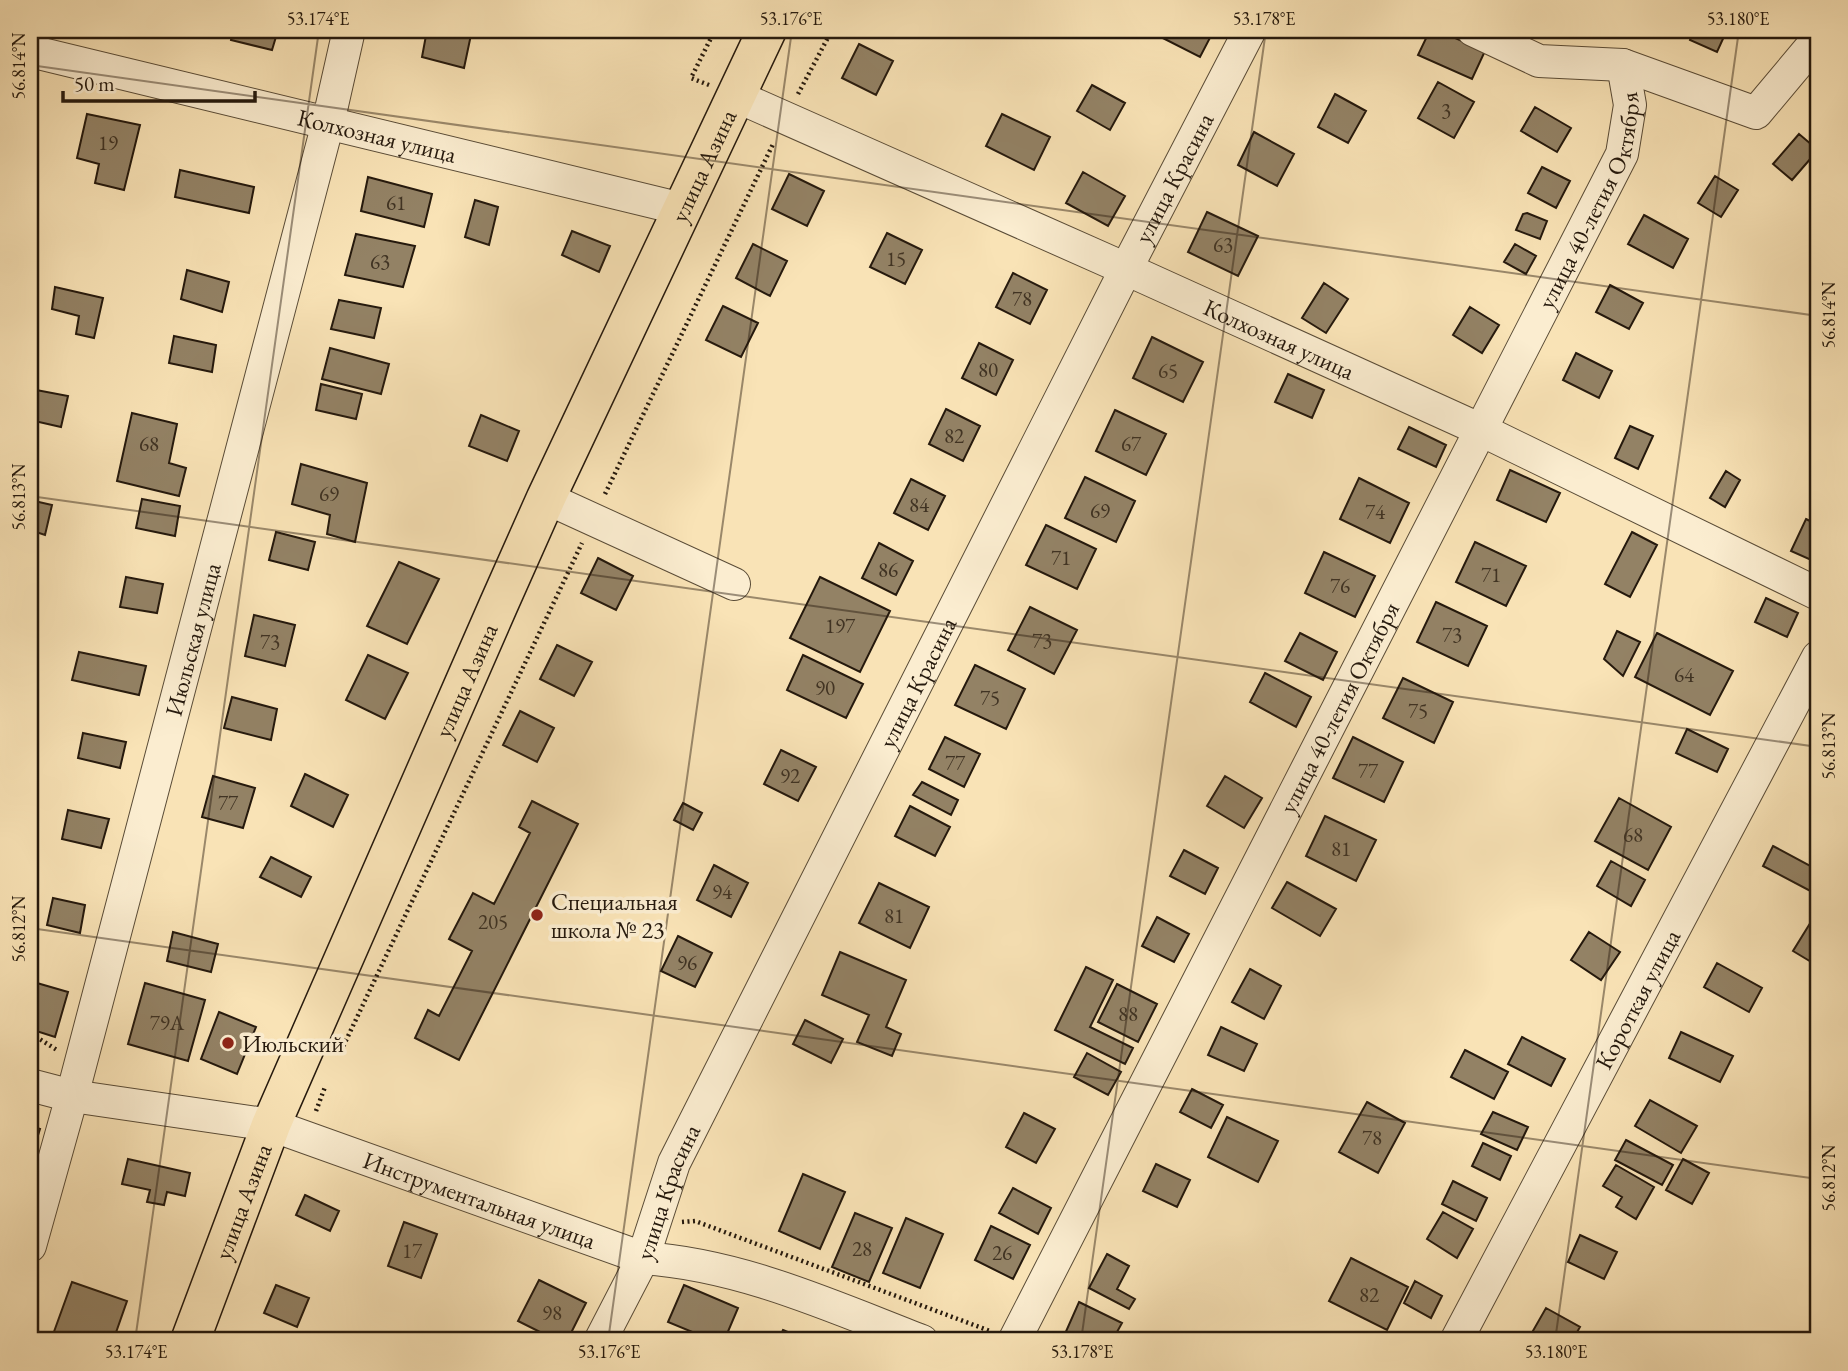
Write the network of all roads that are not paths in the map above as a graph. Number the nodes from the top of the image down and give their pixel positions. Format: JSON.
{"nodes":[{"id":1,"x":349,"y":30,"type":"edge"},
{"id":2,"x":767,"y":30,"type":"edge"},
{"id":3,"x":1250,"y":30,"type":"edge"},
{"id":4,"x":1473,"y":30,"type":"edge"},
{"id":5,"x":1818,"y":39,"type":"edge"},
{"id":6,"x":30,"y":51,"type":"edge"},
{"id":7,"x":1623,"y":65,"type":"junction"},
{"id":8,"x":736,"y":96,"type":"junction"},
{"id":9,"x":328,"y":123,"type":"junction"},
{"id":10,"x":682,"y":209,"type":"junction"},
{"id":11,"x":1126,"y":269,"type":"junction"},
{"id":12,"x":1479,"y":429,"type":"junction"},
{"id":13,"x":546,"y":498,"type":"junction"},
{"id":14,"x":734,"y":584,"type":"dead end"},
{"id":15,"x":1818,"y":594,"type":"edge"},
{"id":16,"x":1818,"y":657,"type":"edge"},
{"id":17,"x":30,"y":1085,"type":"edge"},
{"id":18,"x":72,"y":1096,"type":"junction"},
{"id":19,"x":271,"y":1125,"type":"junction"},
{"id":20,"x":30,"y":1246,"type":"edge"},
{"id":21,"x":643,"y":1258,"type":"junction"},
{"id":22,"x":190,"y":1341,"type":"edge"},
{"id":23,"x":600,"y":1341,"type":"edge"},
{"id":24,"x":922,"y":1341,"type":"edge"},
{"id":25,"x":1014,"y":1341,"type":"edge"},
{"id":26,"x":1457,"y":1341,"type":"edge"}],
"edges":[{"from":1,"to":9,"type":"street","name":"Июльская улица"},
{"from":2,"to":8,"type":"main road","name":"улица Азина"},
{"from":3,"to":11,"type":"street","name":"улица Красина"},
{"from":4,"to":7,"type":"street"},
{"from":5,"to":7,"type":"street"},
{"from":6,"to":9,"type":"street","name":"Колхозная улица"},
{"from":7,"to":12,"type":"street","name":"улица 40-летия Октября"},
{"from":8,"to":10,"type":"main road","name":"улица Азина"},
{"from":8,"to":11,"type":"street","name":"Колхозная улица"},
{"from":9,"to":10,"type":"street","name":"Колхозная улица"},
{"from":9,"to":18,"type":"street","name":"Июльская улица"},
{"from":10,"to":13,"type":"main road","name":"улица Азина"},
{"from":11,"to":12,"type":"street","name":"Колхозная улица"},
{"from":11,"to":21,"type":"street","name":"улица Красина"},
{"from":12,"to":15,"type":"street","name":"Колхозная улица"},
{"from":12,"to":25,"type":"street","name":"улица 40-летия Октября"},
{"from":13,"to":14,"type":"street"},
{"from":13,"to":19,"type":"main road","name":"улица Азина"},
{"from":16,"to":26,"type":"street","name":"Короткая улица"},
{"from":17,"to":18,"type":"street","name":"Инструментальная улица"},
{"from":18,"to":19,"type":"street","name":"Инструментальная улица"},
{"from":18,"to":20,"type":"street","name":"Июльская улица"},
{"from":19,"to":21,"type":"street","name":"Инструментальная улица"},
{"from":19,"to":22,"type":"main road","name":"улица Азина"},
{"from":21,"to":23,"type":"street","name":"улица Красина"},
{"from":21,"to":24,"type":"street","name":"Инструментальная улица"}]}
